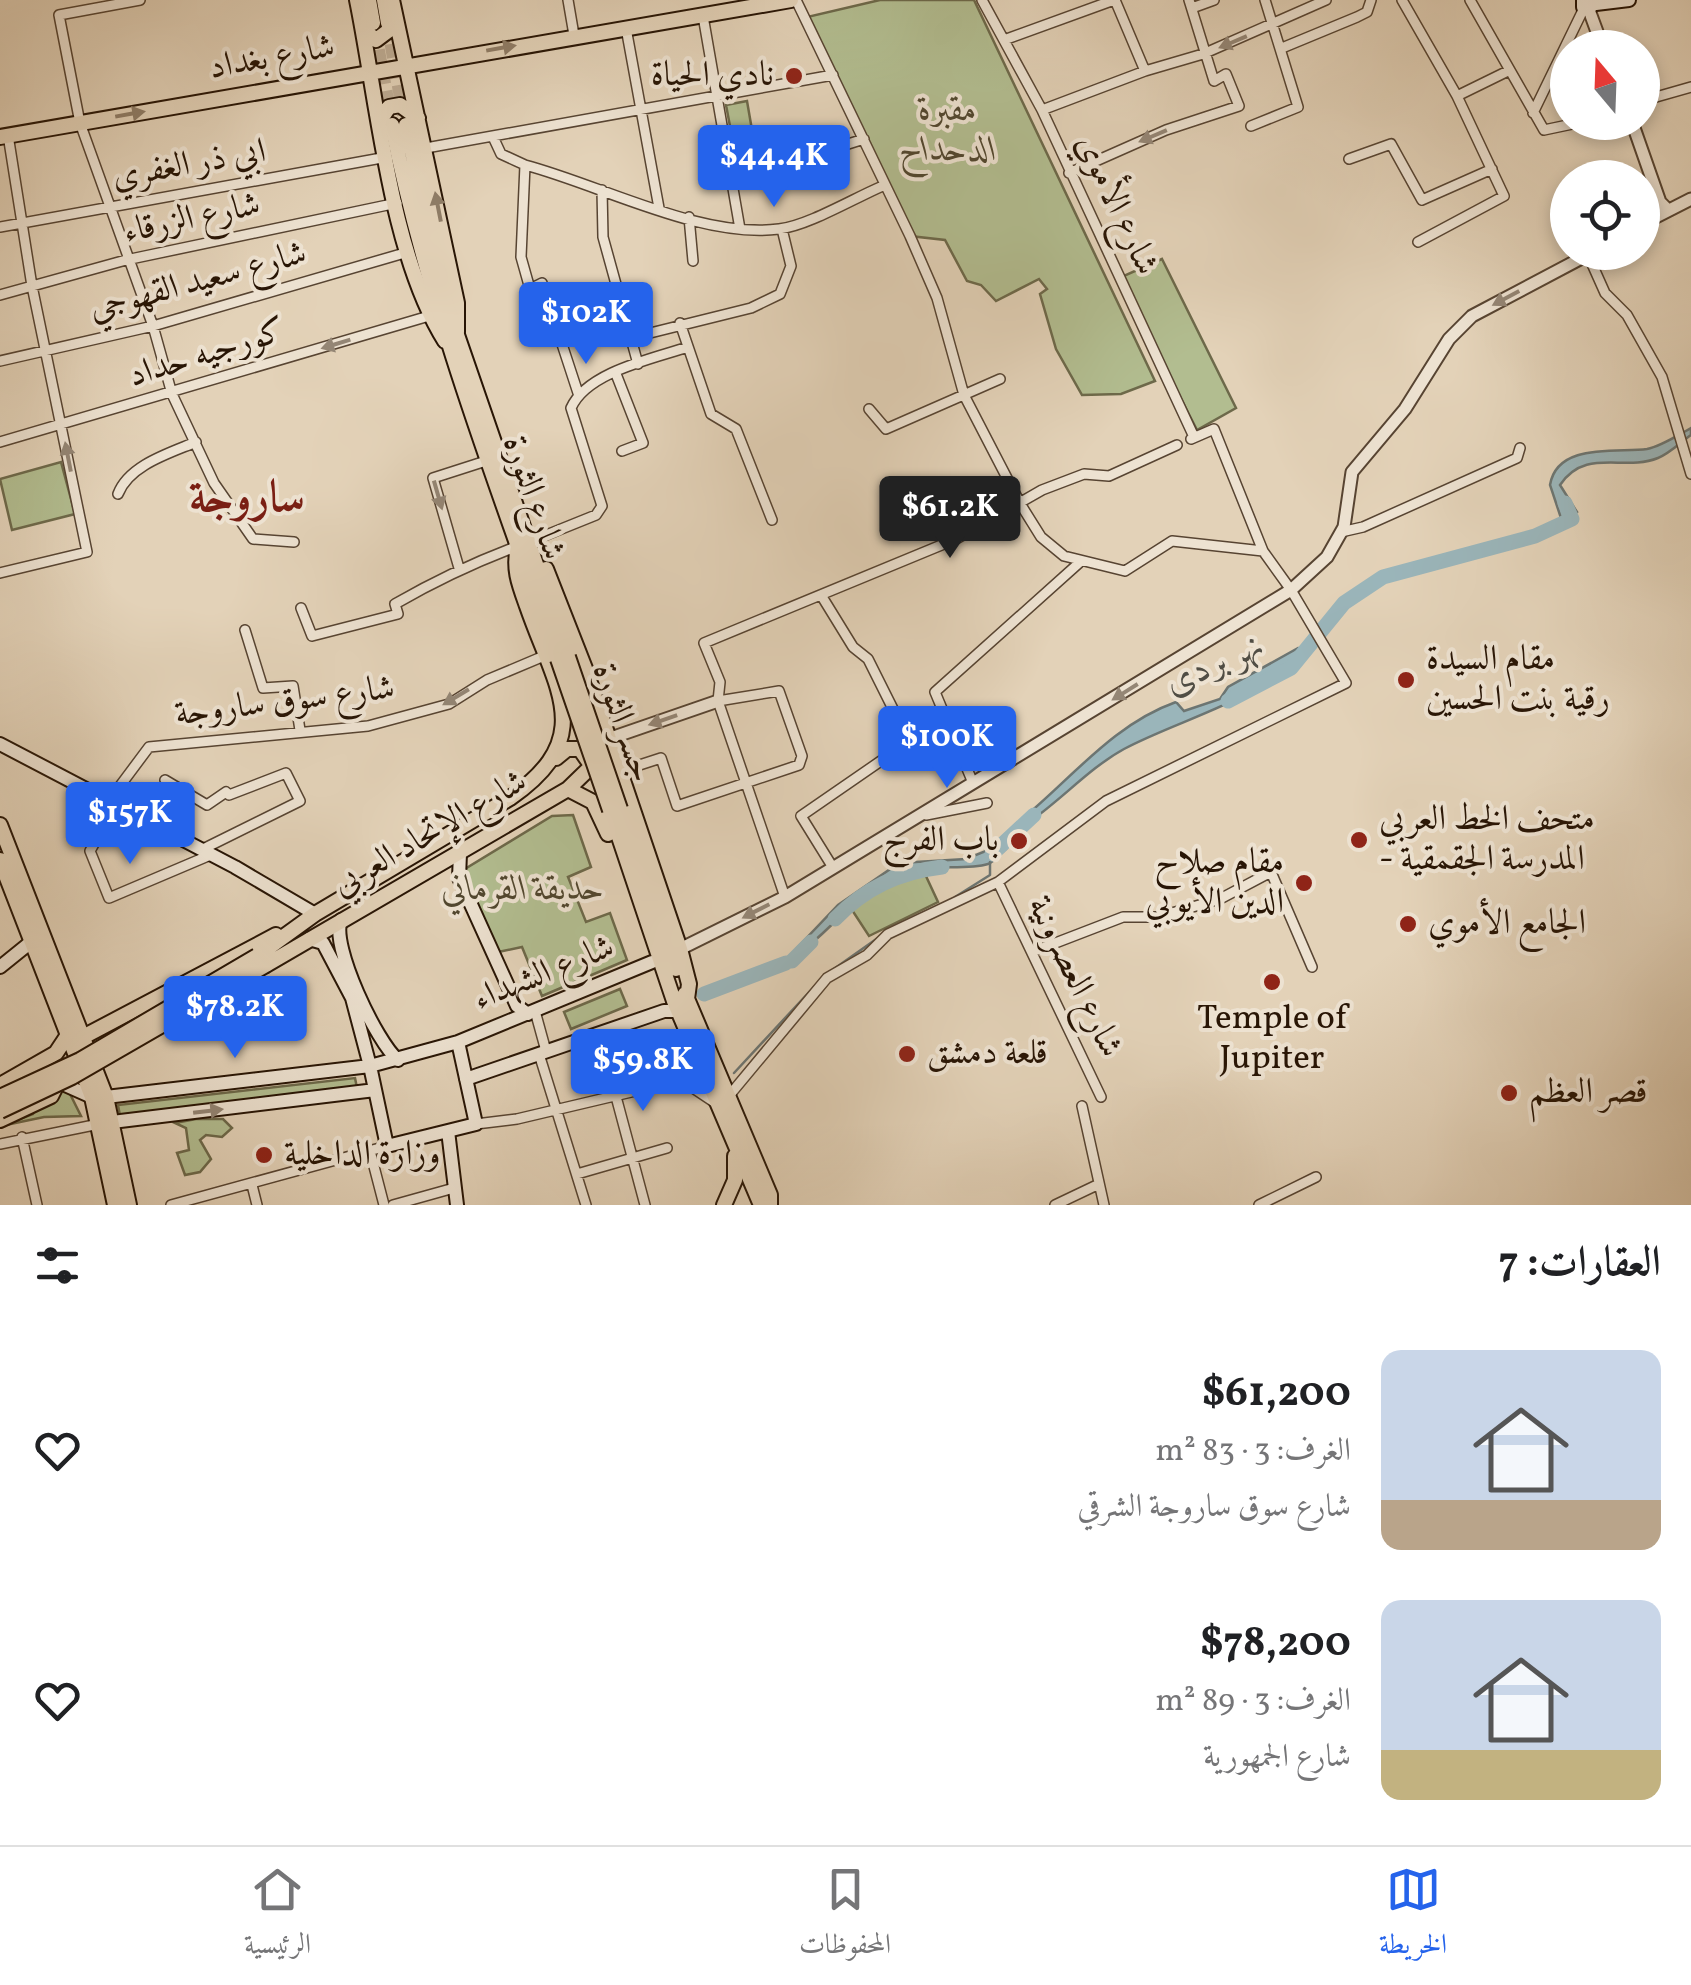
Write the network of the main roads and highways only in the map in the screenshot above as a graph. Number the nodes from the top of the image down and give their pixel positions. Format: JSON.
{"nodes":[{"id":1,"x":357,"y":0,"type":"edge"},
{"id":2,"x":369,"y":0,"type":"edge"},
{"id":3,"x":384,"y":0,"type":"edge"},
{"id":4,"x":392,"y":0,"type":"edge"},
{"id":5,"x":794,"y":0,"type":"edge"},
{"id":6,"x":1630,"y":0,"type":"edge"},
{"id":7,"x":1589,"y":4,"type":"edge"},
{"id":8,"x":380,"y":25,"type":"junction"},
{"id":9,"x":404,"y":65,"type":"junction"},
{"id":10,"x":370,"y":70,"type":"junction"},
{"id":11,"x":399,"y":123,"type":"junction"},
{"id":12,"x":4,"y":136,"type":"edge"},
{"id":13,"x":451,"y":339,"type":"junction"},
{"id":14,"x":526,"y":545,"type":"junction"},
{"id":15,"x":563,"y":658,"type":"junction"},
{"id":16,"x":552,"y":675,"type":"junction"},
{"id":17,"x":596,"y":700,"type":"junction"},
{"id":18,"x":562,"y":713,"type":"junction"},
{"id":19,"x":608,"y":740,"type":"junction"},
{"id":20,"x":0,"y":744,"type":"edge"},
{"id":21,"x":556,"y":758,"type":"junction"},
{"id":22,"x":590,"y":771,"type":"junction"},
{"id":23,"x":568,"y":789,"type":"junction"},
{"id":24,"x":614,"y":808,"type":"junction"},
{"id":25,"x":0,"y":825,"type":"edge"},
{"id":26,"x":460,"y":854,"type":"junction"},
{"id":27,"x":0,"y":860,"type":"edge"},
{"id":28,"x":438,"y":866,"type":"junction"},
{"id":29,"x":315,"y":914,"type":"junction"},
{"id":30,"x":341,"y":918,"type":"junction"},
{"id":31,"x":300,"y":924,"type":"junction"},
{"id":32,"x":308,"y":939,"type":"junction"},
{"id":33,"x":32,"y":942,"type":"junction"},
{"id":34,"x":485,"y":943,"type":"junction"},
{"id":35,"x":262,"y":960,"type":"junction"},
{"id":36,"x":652,"y":962,"type":"junction"},
{"id":37,"x":0,"y":967,"type":"edge"},
{"id":38,"x":679,"y":1004,"type":"junction"},
{"id":39,"x":531,"y":1013,"type":"junction"},
{"id":40,"x":506,"y":1023,"type":"junction"},
{"id":41,"x":76,"y":1036,"type":"junction"},
{"id":42,"x":458,"y":1042,"type":"junction"},
{"id":43,"x":398,"y":1060,"type":"junction"},
{"id":44,"x":370,"y":1066,"type":"junction"},
{"id":45,"x":35,"y":1068,"type":"junction"},
{"id":46,"x":272,"y":1078,"type":"junction"},
{"id":47,"x":466,"y":1079,"type":"junction"},
{"id":48,"x":55,"y":1080,"type":"junction"},
{"id":49,"x":238,"y":1082,"type":"junction"},
{"id":50,"x":0,"y":1085,"type":"edge"},
{"id":51,"x":375,"y":1090,"type":"junction"},
{"id":52,"x":0,"y":1097,"type":"edge"},
{"id":53,"x":99,"y":1097,"type":"junction"},
{"id":54,"x":723,"y":1101,"type":"junction"},
{"id":55,"x":275,"y":1102,"type":"junction"},
{"id":56,"x":242,"y":1106,"type":"junction"},
{"id":57,"x":0,"y":1111,"type":"edge"},
{"id":58,"x":0,"y":1120,"type":"edge"},
{"id":59,"x":105,"y":1123,"type":"junction"},
{"id":60,"x":448,"y":1131,"type":"junction"},
{"id":61,"x":735,"y":1145,"type":"junction"},
{"id":62,"x":768,"y":1202,"type":"edge"},
{"id":63,"x":115,"y":1205,"type":"edge"},
{"id":64,"x":129,"y":1205,"type":"edge"},
{"id":65,"x":457,"y":1205,"type":"edge"},
{"id":66,"x":724,"y":1205,"type":"edge"}],
"edges":[{"from":1,"to":8,"type":"main road"},
{"from":2,"to":8,"type":"main road"},
{"from":3,"to":8,"type":"main road"},
{"from":4,"to":8,"type":"main road"},
{"from":9,"to":5,"type":"main road","name":"شارع بغداد","one_way":true},
{"from":6,"to":7,"type":"main road"},
{"from":8,"to":9,"type":"main road"},
{"from":8,"to":10,"type":"main road"},
{"from":9,"to":10,"type":"main road","name":"شارع بغداد"},
{"from":9,"to":11,"type":"main road"},
{"from":10,"to":11,"type":"main road"},
{"from":12,"to":10,"type":"main road","name":"شارع بغداد","one_way":true},
{"from":11,"to":13,"type":"main road","name":"شارع الثورة"},
{"from":13,"to":11,"type":"main road","one_way":true},
{"from":11,"to":13,"type":"main road"},
{"from":13,"to":14,"type":"main road","name":"شارع الثورة"},
{"from":13,"to":14,"type":"main road","name":"شارع الثورة"},
{"from":14,"to":15,"type":"main road","name":"شارع الثورة"},
{"from":14,"to":15,"type":"main road"},
{"from":15,"to":16,"type":"main road"},
{"from":15,"to":16,"type":"main road"},
{"from":15,"to":17,"type":"main road"},
{"from":15,"to":24,"type":"main road","name":"جسر الثورة","bridge":true},
{"from":16,"to":18,"type":"main road"},
{"from":17,"to":18,"type":"main road"},
{"from":17,"to":19,"type":"main road"},
{"from":18,"to":21,"type":"main road"},
{"from":19,"to":22,"type":"main road","name":"شارع الإتحاد العربي"},
{"from":19,"to":24,"type":"main road"},
{"from":20,"to":29,"type":"main road"},
{"from":21,"to":22,"type":"main road"},
{"from":21,"to":29,"type":"main road","name":"شارع الإتحاد العربي"},
{"from":22,"to":23,"type":"main road","name":"شارع الإتحاد العربي"},
{"from":23,"to":24,"type":"main road"},
{"from":23,"to":26,"type":"main road","name":"شارع الإتحاد العربي"},
{"from":24,"to":36,"type":"main road"},
{"from":24,"to":38,"type":"main road"},
{"from":24,"to":38,"type":"main road"},
{"from":25,"to":41,"type":"main road"},
{"from":26,"to":28,"type":"main road","name":"شارع الإتحاد العربي"},
{"from":26,"to":34,"type":"main road"},
{"from":27,"to":33,"type":"main road"},
{"from":28,"to":30,"type":"main road","name":"شارع الإتحاد العربي"},
{"from":28,"to":34,"type":"main road"},
{"from":29,"to":31,"type":"main road","name":"شارع الإتحاد العربي"},
{"from":30,"to":32,"type":"main road","name":"شارع الإتحاد العربي"},
{"from":30,"to":43,"type":"main road"},
{"from":31,"to":35,"type":"main road","name":"شارع الإتحاد العربي"},
{"from":31,"to":41,"type":"main road"},
{"from":32,"to":35,"type":"main road","name":"شارع الإتحاد العربي"},
{"from":32,"to":44,"type":"main road"},
{"from":33,"to":37,"type":"main road"},
{"from":33,"to":41,"type":"main road"},
{"from":34,"to":39,"type":"main road"},
{"from":34,"to":40,"type":"main road"},
{"from":35,"to":52,"type":"main road","bridge":true},
{"from":35,"to":57,"type":"main road","bridge":true},
{"from":36,"to":38,"type":"main road"},
{"from":36,"to":39,"type":"main road","name":"شارع الشهداء"},
{"from":38,"to":47,"type":"main road"},
{"from":38,"to":54,"type":"main road"},
{"from":39,"to":40,"type":"main road","name":"شارع الشهداء"},
{"from":40,"to":42,"type":"main road","name":"شارع الشهداء"},
{"from":41,"to":45,"type":"main road"},
{"from":41,"to":53,"type":"main road"},
{"from":42,"to":43,"type":"main road","name":"شارع الشهداء"},
{"from":42,"to":47,"type":"main road"},
{"from":43,"to":44,"type":"main road","name":"شارع الشهداء"},
{"from":44,"to":46,"type":"main road","name":"شارع الشهداء"},
{"from":44,"to":51,"type":"main road"},
{"from":45,"to":48,"type":"main road"},
{"from":45,"to":50,"type":"main road"},
{"from":46,"to":49,"type":"main road","name":"شارع الشهداء"},
{"from":46,"to":55,"type":"main road"},
{"from":47,"to":60,"type":"main road"},
{"from":48,"to":53,"type":"main road"},
{"from":48,"to":58,"type":"main road"},
{"from":49,"to":53,"type":"main road","name":"شارع الشهداء"},
{"from":49,"to":56,"type":"main road"},
{"from":51,"to":55,"type":"main road"},
{"from":51,"to":60,"type":"main road"},
{"from":53,"to":59,"type":"main road"},
{"from":54,"to":61,"type":"main road"},
{"from":54,"to":62,"type":"main road"},
{"from":55,"to":56,"type":"main road"},
{"from":59,"to":56,"type":"main road","one_way":true},
{"from":59,"to":63,"type":"main road"},
{"from":59,"to":64,"type":"main road"},
{"from":60,"to":65,"type":"main road"},
{"from":61,"to":62,"type":"main road"},
{"from":61,"to":66,"type":"main road"}]}
